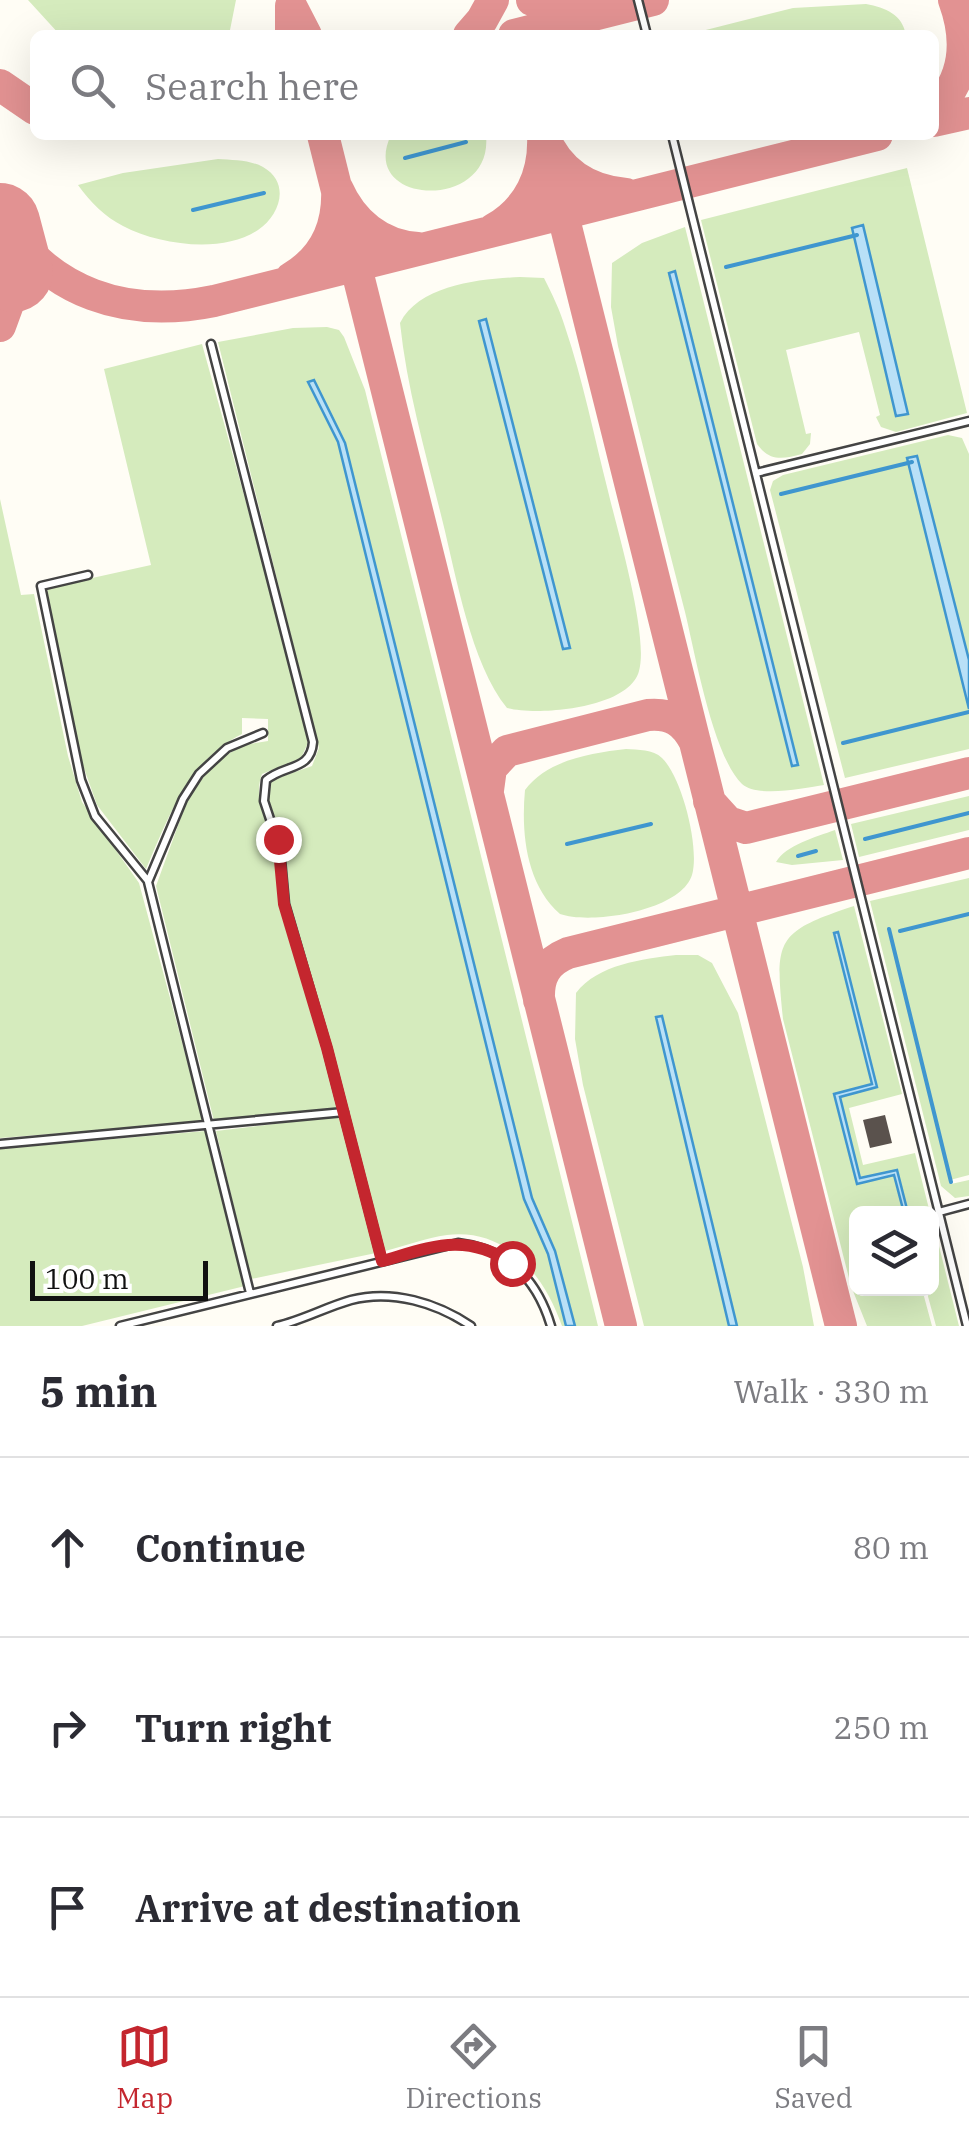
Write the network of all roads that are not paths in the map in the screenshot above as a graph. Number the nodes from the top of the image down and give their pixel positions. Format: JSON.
{"nodes":[{"id":1,"x":638,"y":0,"type":"edge"},
{"id":2,"x":646,"y":30,"type":"edge"},
{"id":3,"x":673,"y":140,"type":"edge"},
{"id":4,"x":211,"y":344,"type":"dead end"},
{"id":5,"x":969,"y":422,"type":"edge"},
{"id":6,"x":756,"y":474,"type":"junction"},
{"id":7,"x":88,"y":576,"type":"dead end"},
{"id":8,"x":263,"y":734,"type":"dead end"},
{"id":9,"x":148,"y":882,"type":"junction"},
{"id":10,"x":344,"y":1112,"type":"junction"},
{"id":11,"x":210,"y":1126,"type":"junction"},
{"id":12,"x":0,"y":1144,"type":"edge"},
{"id":13,"x":969,"y":1204,"type":"edge"},
{"id":14,"x":940,"y":1212,"type":"junction"},
{"id":15,"x":382,"y":1261,"type":"junction"},
{"id":16,"x":250,"y":1293,"type":"junction"},
{"id":17,"x":120,"y":1326,"type":"edge"},
{"id":18,"x":277,"y":1326,"type":"edge"},
{"id":19,"x":470,"y":1326,"type":"edge"},
{"id":20,"x":551,"y":1326,"type":"edge"},
{"id":21,"x":967,"y":1326,"type":"edge"}],
"edges":[{"from":1,"to":2,"type":"lane"},
{"from":3,"to":6,"type":"lane"},
{"from":4,"to":10,"type":"lane"},
{"from":5,"to":6,"type":"lane"},
{"from":6,"to":14,"type":"lane"},
{"from":7,"to":9,"type":"lane"},
{"from":8,"to":9,"type":"lane"},
{"from":9,"to":11,"type":"lane"},
{"from":10,"to":11,"type":"lane"},
{"from":10,"to":15,"type":"lane"},
{"from":11,"to":12,"type":"lane"},
{"from":11,"to":16,"type":"lane"},
{"from":13,"to":14,"type":"lane"},
{"from":14,"to":21,"type":"lane"},
{"from":15,"to":16,"type":"lane"},
{"from":15,"to":20,"type":"lane"},
{"from":16,"to":17,"type":"lane"},
{"from":18,"to":19,"type":"lane"}]}
